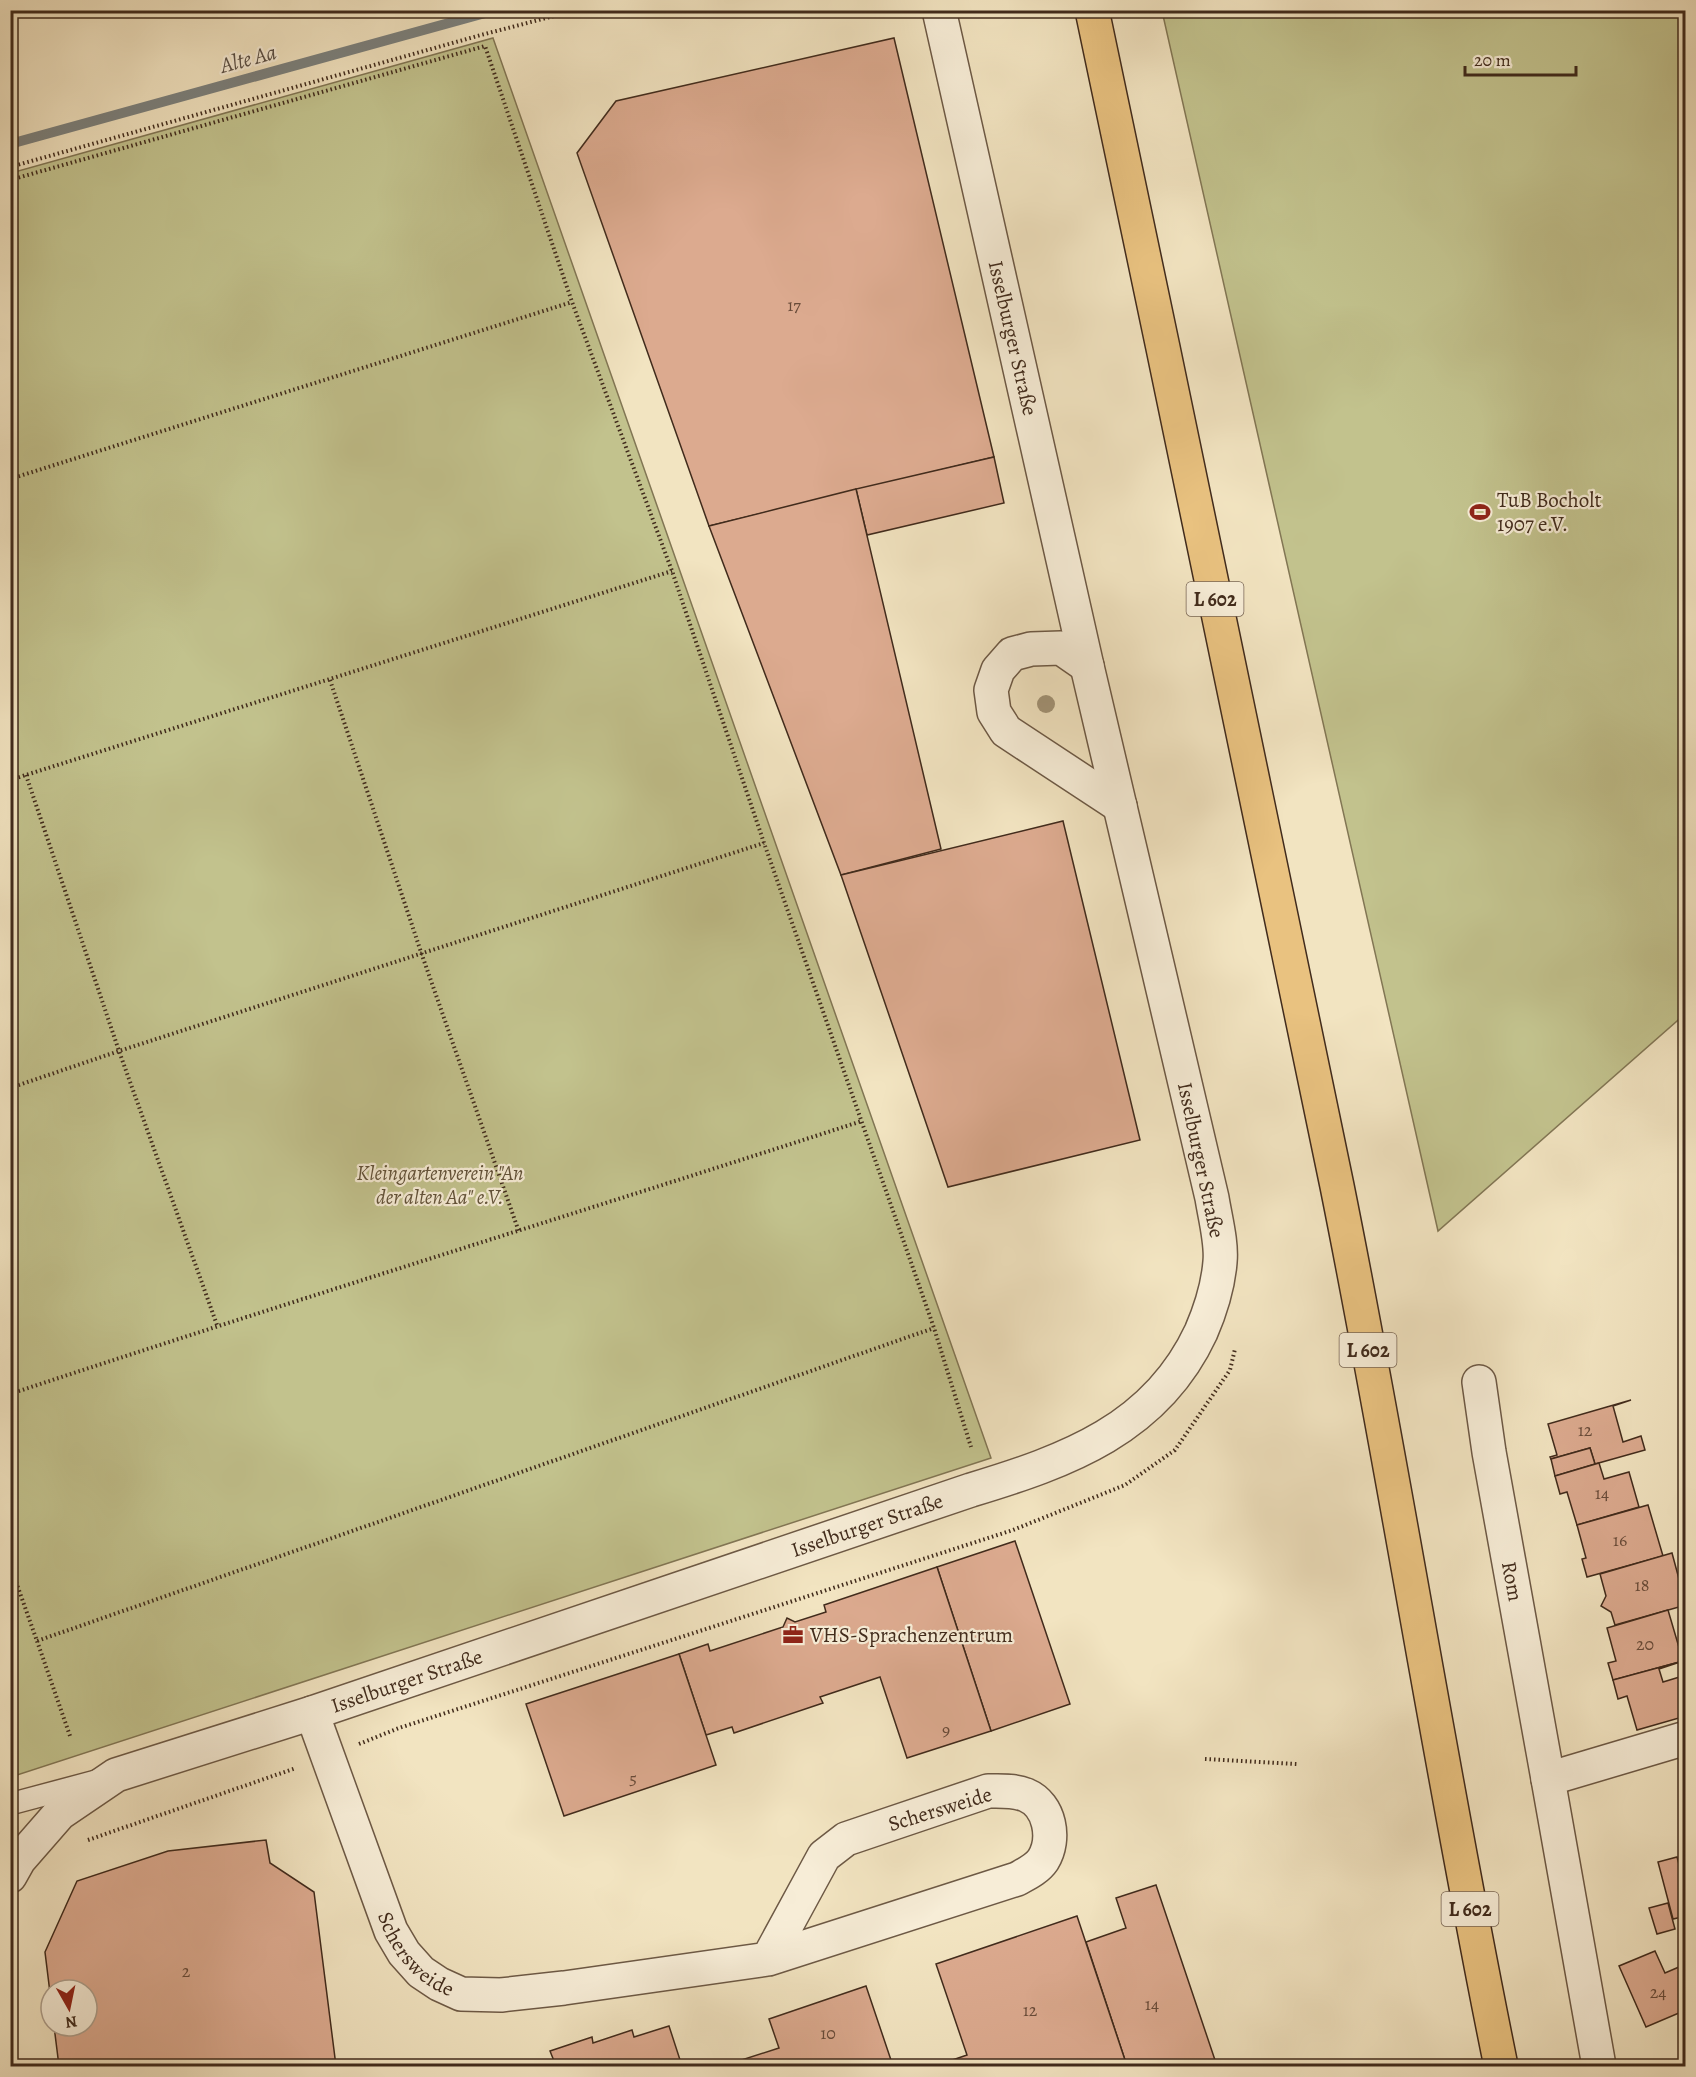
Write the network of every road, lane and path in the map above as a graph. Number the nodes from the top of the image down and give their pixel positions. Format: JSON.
{"nodes":[{"id":1,"x":576,"y":10,"type":"edge"},
{"id":2,"x":939,"y":10,"type":"edge"},
{"id":3,"x":1092,"y":10,"type":"edge"},
{"id":4,"x":10,"y":167,"type":"edge"},
{"id":5,"x":10,"y":180,"type":"edge"},
{"id":6,"x":572,"y":302,"type":"junction"},
{"id":7,"x":10,"y":479,"type":"edge"},
{"id":8,"x":672,"y":571,"type":"junction"},
{"id":9,"x":1087,"y":666,"type":"junction"},
{"id":10,"x":330,"y":680,"type":"junction"},
{"id":11,"x":27,"y":775,"type":"junction"},
{"id":12,"x":10,"y":780,"type":"edge"},
{"id":13,"x":1120,"y":806,"type":"junction"},
{"id":14,"x":764,"y":843,"type":"junction"},
{"id":15,"x":422,"y":955,"type":"junction"},
{"id":16,"x":119,"y":1051,"type":"junction"},
{"id":17,"x":10,"y":1088,"type":"edge"},
{"id":18,"x":862,"y":1121,"type":"junction"},
{"id":19,"x":519,"y":1232,"type":"junction"},
{"id":20,"x":217,"y":1326,"type":"junction"},
{"id":21,"x":934,"y":1328,"type":"junction"},
{"id":22,"x":1479,"y":1382,"type":"dead end"},
{"id":23,"x":10,"y":1394,"type":"edge"},
{"id":24,"x":971,"y":1447,"type":"dead end"},
{"id":25,"x":10,"y":1565,"type":"edge"},
{"id":26,"x":37,"y":1641,"type":"junction"},
{"id":27,"x":312,"y":1713,"type":"junction"},
{"id":28,"x":70,"y":1736,"type":"dead end"},
{"id":29,"x":1686,"y":1738,"type":"edge"},
{"id":30,"x":1205,"y":1759,"type":"dead end"},
{"id":31,"x":1297,"y":1764,"type":"dead end"},
{"id":32,"x":116,"y":1776,"type":"junction"},
{"id":33,"x":1548,"y":1779,"type":"junction"},
{"id":34,"x":10,"y":1804,"type":"edge"},
{"id":35,"x":10,"y":1876,"type":"edge"},
{"id":36,"x":768,"y":1959,"type":"junction"},
{"id":37,"x":1501,"y":2067,"type":"edge"},
{"id":38,"x":1599,"y":2067,"type":"edge"}],
"edges":[{"from":1,"to":4,"type":"path"},
{"from":2,"to":9,"type":"street","name":"Isselburger Straße"},
{"from":3,"to":37,"type":"main road","number":"L 602"},
{"from":5,"to":6,"type":"path"},
{"from":6,"to":7,"type":"path"},
{"from":6,"to":8,"type":"path"},
{"from":8,"to":10,"type":"path"},
{"from":8,"to":14,"type":"path"},
{"from":9,"to":13,"type":"street","name":"Isselburger Straße"},
{"from":9,"to":13,"type":"street"},
{"from":10,"to":11,"type":"path"},
{"from":10,"to":15,"type":"path"},
{"from":11,"to":12,"type":"path"},
{"from":11,"to":16,"type":"path"},
{"from":13,"to":27,"type":"street","name":"Isselburger Straße"},
{"from":14,"to":15,"type":"path"},
{"from":14,"to":18,"type":"path"},
{"from":15,"to":16,"type":"path"},
{"from":15,"to":19,"type":"path"},
{"from":16,"to":17,"type":"path"},
{"from":16,"to":20,"type":"path"},
{"from":18,"to":19,"type":"path"},
{"from":18,"to":21,"type":"path"},
{"from":19,"to":20,"type":"path"},
{"from":20,"to":23,"type":"path"},
{"from":21,"to":24,"type":"path"},
{"from":21,"to":26,"type":"path"},
{"from":22,"to":33,"type":"street","name":"Rom"},
{"from":25,"to":26,"type":"path"},
{"from":26,"to":28,"type":"path"},
{"from":27,"to":32,"type":"street","name":"Isselburger Straße"},
{"from":27,"to":36,"type":"street","name":"Schersweide"},
{"from":29,"to":33,"type":"street"},
{"from":30,"to":31,"type":"path"},
{"from":32,"to":34,"type":"lane"},
{"from":32,"to":35,"type":"street","name":"Isselburger Straße"},
{"from":33,"to":38,"type":"street","name":"Rom"},
{"from":36,"to":36,"type":"street","name":"Schersweide"}]}
